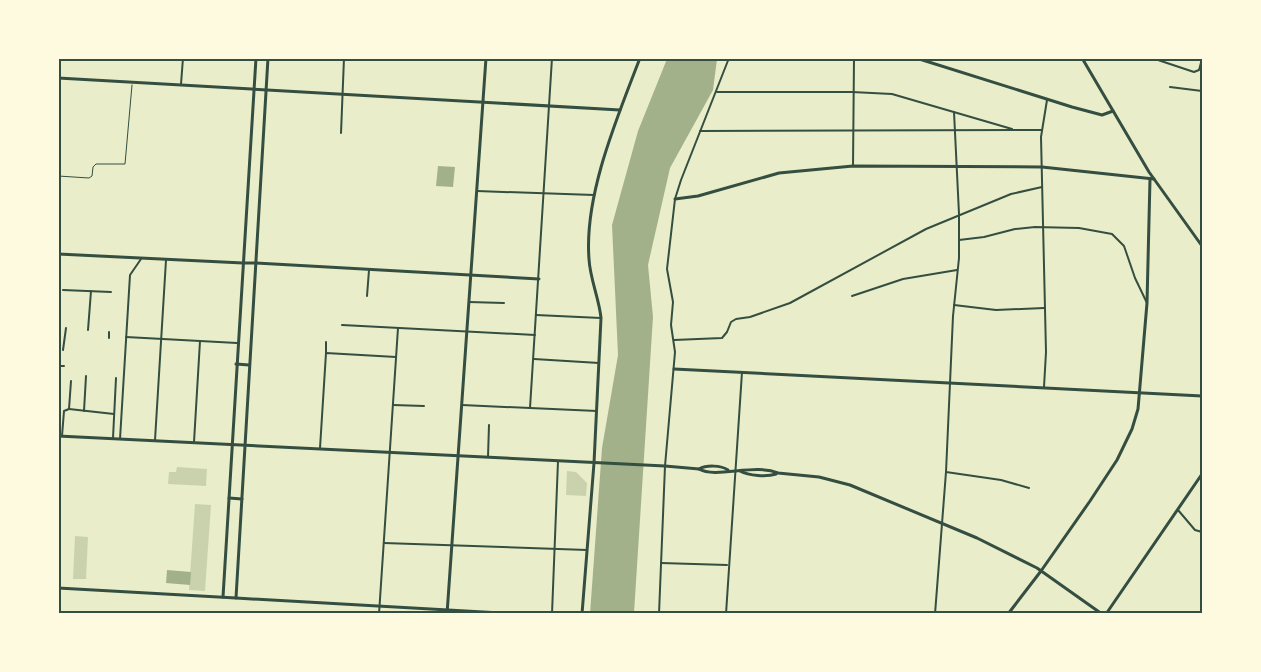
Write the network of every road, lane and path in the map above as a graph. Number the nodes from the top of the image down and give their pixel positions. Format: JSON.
{"nodes":[{"id":1,"x":183,"y":58,"type":"edge"},
{"id":2,"x":256,"y":58,"type":"edge"},
{"id":3,"x":268,"y":58,"type":"edge"},
{"id":4,"x":344,"y":58,"type":"edge"},
{"id":5,"x":486,"y":58,"type":"edge"},
{"id":6,"x":552,"y":58,"type":"edge"},
{"id":7,"x":640,"y":58,"type":"edge"},
{"id":8,"x":729,"y":58,"type":"edge"},
{"id":9,"x":854,"y":58,"type":"edge"},
{"id":10,"x":916,"y":58,"type":"edge"},
{"id":11,"x":1082,"y":58,"type":"edge"},
{"id":12,"x":1155,"y":59,"type":"edge"},
{"id":13,"x":1203,"y":59,"type":"edge"},
{"id":14,"x":58,"y":78,"type":"edge"},
{"id":15,"x":132,"y":82,"type":"junction"},
{"id":16,"x":181,"y":84,"type":"junction"},
{"id":17,"x":1170,"y":87,"type":"dead end"},
{"id":18,"x":254,"y":89,"type":"junction"},
{"id":19,"x":266,"y":90,"type":"junction"},
{"id":20,"x":1203,"y":91,"type":"edge"},
{"id":21,"x":717,"y":92,"type":"junction"},
{"id":22,"x":852,"y":92,"type":"junction"},
{"id":23,"x":342,"y":93,"type":"junction"},
{"id":24,"x":1047,"y":99,"type":"junction"},
{"id":25,"x":483,"y":102,"type":"junction"},
{"id":26,"x":549,"y":107,"type":"junction"},
{"id":27,"x":620,"y":110,"type":"junction"},
{"id":28,"x":1113,"y":111,"type":"junction"},
{"id":29,"x":954,"y":112,"type":"junction"},
{"id":30,"x":852,"y":130,"type":"junction"},
{"id":31,"x":954,"y":130,"type":"junction"},
{"id":32,"x":1015,"y":130,"type":"junction"},
{"id":33,"x":1041,"y":130,"type":"junction"},
{"id":34,"x":700,"y":131,"type":"junction"},
{"id":35,"x":342,"y":133,"type":"dead end"},
{"id":36,"x":853,"y":166,"type":"junction"},
{"id":37,"x":956,"y":167,"type":"junction"},
{"id":38,"x":1042,"y":167,"type":"junction"},
{"id":39,"x":58,"y":176,"type":"edge"},
{"id":40,"x":1152,"y":179,"type":"junction"},
{"id":41,"x":1042,"y":187,"type":"junction"},
{"id":42,"x":477,"y":191,"type":"junction"},
{"id":43,"x":544,"y":192,"type":"junction"},
{"id":44,"x":594,"y":195,"type":"junction"},
{"id":45,"x":675,"y":199,"type":"junction"},
{"id":46,"x":959,"y":214,"type":"junction"},
{"id":47,"x":1042,"y":227,"type":"junction"},
{"id":48,"x":959,"y":240,"type":"junction"},
{"id":49,"x":1203,"y":246,"type":"edge"},
{"id":50,"x":58,"y":254,"type":"edge"},
{"id":51,"x":142,"y":258,"type":"junction"},
{"id":52,"x":166,"y":260,"type":"junction"},
{"id":53,"x":243,"y":263,"type":"junction"},
{"id":54,"x":256,"y":264,"type":"junction"},
{"id":55,"x":369,"y":270,"type":"junction"},
{"id":56,"x":958,"y":270,"type":"junction"},
{"id":57,"x":471,"y":276,"type":"junction"},
{"id":58,"x":538,"y":279,"type":"junction"},
{"id":59,"x":63,"y":290,"type":"dead end"},
{"id":60,"x":91,"y":291,"type":"junction"},
{"id":61,"x":111,"y":292,"type":"dead end"},
{"id":62,"x":367,"y":296,"type":"dead end"},
{"id":63,"x":852,"y":296,"type":"dead end"},
{"id":64,"x":469,"y":302,"type":"junction"},
{"id":65,"x":504,"y":303,"type":"dead end"},
{"id":66,"x":1147,"y":303,"type":"junction"},
{"id":67,"x":954,"y":305,"type":"junction"},
{"id":68,"x":1045,"y":308,"type":"junction"},
{"id":69,"x":536,"y":315,"type":"junction"},
{"id":70,"x":601,"y":318,"type":"junction"},
{"id":71,"x":342,"y":325,"type":"dead end"},
{"id":72,"x":66,"y":328,"type":"dead end"},
{"id":73,"x":398,"y":328,"type":"junction"},
{"id":74,"x":88,"y":330,"type":"dead end"},
{"id":75,"x":110,"y":332,"type":"dead end"},
{"id":76,"x":467,"y":332,"type":"junction"},
{"id":77,"x":535,"y":335,"type":"junction"},
{"id":78,"x":126,"y":337,"type":"junction"},
{"id":79,"x":109,"y":338,"type":"dead end"},
{"id":80,"x":162,"y":339,"type":"junction"},
{"id":81,"x":673,"y":340,"type":"junction"},
{"id":82,"x":200,"y":341,"type":"junction"},
{"id":83,"x":326,"y":342,"type":"dead end"},
{"id":84,"x":237,"y":343,"type":"junction"},
{"id":85,"x":63,"y":350,"type":"dead end"},
{"id":86,"x":326,"y":354,"type":"junction"},
{"id":87,"x":396,"y":357,"type":"junction"},
{"id":88,"x":534,"y":359,"type":"junction"},
{"id":89,"x":599,"y":363,"type":"junction"},
{"id":90,"x":236,"y":364,"type":"junction"},
{"id":91,"x":249,"y":365,"type":"junction"},
{"id":92,"x":58,"y":366,"type":"edge"},
{"id":93,"x":64,"y":366,"type":"dead end"},
{"id":94,"x":674,"y":369,"type":"junction"},
{"id":95,"x":742,"y":372,"type":"junction"},
{"id":96,"x":86,"y":376,"type":"dead end"},
{"id":97,"x":116,"y":378,"type":"dead end"},
{"id":98,"x":71,"y":381,"type":"dead end"},
{"id":99,"x":951,"y":383,"type":"junction"},
{"id":100,"x":1044,"y":388,"type":"junction"},
{"id":101,"x":1139,"y":394,"type":"junction"},
{"id":102,"x":1203,"y":396,"type":"edge"},
{"id":103,"x":393,"y":405,"type":"junction"},
{"id":104,"x":462,"y":405,"type":"junction"},
{"id":105,"x":424,"y":406,"type":"dead end"},
{"id":106,"x":531,"y":408,"type":"junction"},
{"id":107,"x":69,"y":409,"type":"junction"},
{"id":108,"x":84,"y":411,"type":"junction"},
{"id":109,"x":597,"y":411,"type":"junction"},
{"id":110,"x":114,"y":414,"type":"junction"},
{"id":111,"x":489,"y":425,"type":"dead end"},
{"id":112,"x":60,"y":436,"type":"edge"},
{"id":113,"x":113,"y":438,"type":"junction"},
{"id":114,"x":120,"y":439,"type":"junction"},
{"id":115,"x":155,"y":440,"type":"junction"},
{"id":116,"x":194,"y":442,"type":"junction"},
{"id":117,"x":231,"y":444,"type":"junction"},
{"id":118,"x":245,"y":445,"type":"junction"},
{"id":119,"x":320,"y":448,"type":"junction"},
{"id":120,"x":390,"y":452,"type":"junction"},
{"id":121,"x":458,"y":455,"type":"junction"},
{"id":122,"x":488,"y":457,"type":"junction"},
{"id":123,"x":558,"y":461,"type":"junction"},
{"id":124,"x":596,"y":463,"type":"junction"},
{"id":125,"x":665,"y":466,"type":"junction"},
{"id":126,"x":734,"y":471,"type":"junction"},
{"id":127,"x":946,"y":472,"type":"junction"},
{"id":128,"x":1203,"y":474,"type":"edge"},
{"id":129,"x":1029,"y":488,"type":"dead end"},
{"id":130,"x":228,"y":498,"type":"junction"},
{"id":131,"x":242,"y":499,"type":"junction"},
{"id":132,"x":1178,"y":510,"type":"junction"},
{"id":133,"x":942,"y":525,"type":"junction"},
{"id":134,"x":1203,"y":532,"type":"edge"},
{"id":135,"x":60,"y":533,"type":"edge"},
{"id":136,"x":384,"y":543,"type":"junction"},
{"id":137,"x":452,"y":545,"type":"junction"},
{"id":138,"x":554,"y":549,"type":"junction"},
{"id":139,"x":587,"y":550,"type":"junction"},
{"id":140,"x":661,"y":562,"type":"junction"},
{"id":141,"x":728,"y":565,"type":"junction"},
{"id":142,"x":1041,"y":572,"type":"junction"},
{"id":143,"x":59,"y":588,"type":"edge"},
{"id":144,"x":222,"y":597,"type":"junction"},
{"id":145,"x":236,"y":598,"type":"junction"},
{"id":146,"x":380,"y":606,"type":"junction"},
{"id":147,"x":447,"y":612,"type":"edge"},
{"id":148,"x":379,"y":614,"type":"edge"},
{"id":149,"x":517,"y":614,"type":"edge"},
{"id":150,"x":552,"y":614,"type":"edge"},
{"id":151,"x":582,"y":614,"type":"edge"},
{"id":152,"x":659,"y":614,"type":"edge"},
{"id":153,"x":726,"y":614,"type":"edge"},
{"id":154,"x":935,"y":614,"type":"edge"},
{"id":155,"x":1008,"y":614,"type":"edge"},
{"id":156,"x":1104,"y":614,"type":"edge"}],
"edges":[{"from":1,"to":16,"type":"street"},
{"from":2,"to":18,"type":"main road"},
{"from":3,"to":19,"type":"main road"},
{"from":4,"to":23,"type":"street"},
{"from":5,"to":25,"type":"main road"},
{"from":6,"to":26,"type":"street"},
{"from":7,"to":27,"type":"main road"},
{"from":8,"to":21,"type":"street"},
{"from":9,"to":22,"type":"street"},
{"from":10,"to":24,"type":"main road"},
{"from":11,"to":28,"type":"main road"},
{"from":12,"to":13,"type":"street"},
{"from":14,"to":15,"type":"main road"},
{"from":15,"to":16,"type":"main road"},
{"from":15,"to":39,"type":"lane"},
{"from":16,"to":18,"type":"main road"},
{"from":17,"to":20,"type":"street"},
{"from":18,"to":19,"type":"main road"},
{"from":18,"to":53,"type":"main road"},
{"from":19,"to":23,"type":"main road"},
{"from":19,"to":54,"type":"main road"},
{"from":21,"to":22,"type":"street"},
{"from":21,"to":34,"type":"street"},
{"from":22,"to":29,"type":"street"},
{"from":22,"to":30,"type":"street"},
{"from":23,"to":25,"type":"main road"},
{"from":23,"to":35,"type":"street"},
{"from":24,"to":28,"type":"main road"},
{"from":24,"to":33,"type":"street"},
{"from":25,"to":26,"type":"main road"},
{"from":25,"to":42,"type":"main road"},
{"from":26,"to":27,"type":"main road"},
{"from":26,"to":43,"type":"street"},
{"from":27,"to":44,"type":"main road"},
{"from":28,"to":40,"type":"main road"},
{"from":29,"to":31,"type":"street"},
{"from":29,"to":32,"type":"street"},
{"from":30,"to":31,"type":"street"},
{"from":30,"to":34,"type":"street"},
{"from":30,"to":36,"type":"street"},
{"from":31,"to":32,"type":"street"},
{"from":31,"to":37,"type":"street"},
{"from":32,"to":33,"type":"street"},
{"from":33,"to":38,"type":"street"},
{"from":34,"to":45,"type":"street"},
{"from":36,"to":37,"type":"main road"},
{"from":36,"to":45,"type":"main road"},
{"from":37,"to":38,"type":"main road"},
{"from":37,"to":46,"type":"street"},
{"from":38,"to":40,"type":"main road"},
{"from":38,"to":41,"type":"street"},
{"from":40,"to":49,"type":"main road"},
{"from":40,"to":66,"type":"main road"},
{"from":41,"to":46,"type":"street"},
{"from":41,"to":47,"type":"street"},
{"from":42,"to":43,"type":"street"},
{"from":42,"to":57,"type":"main road"},
{"from":43,"to":44,"type":"street"},
{"from":43,"to":58,"type":"street"},
{"from":44,"to":70,"type":"main road"},
{"from":45,"to":81,"type":"street"},
{"from":46,"to":48,"type":"street"},
{"from":46,"to":81,"type":"street"},
{"from":47,"to":48,"type":"street"},
{"from":47,"to":66,"type":"street"},
{"from":47,"to":68,"type":"street"},
{"from":48,"to":56,"type":"street"},
{"from":50,"to":51,"type":"main road"},
{"from":51,"to":52,"type":"main road"},
{"from":51,"to":78,"type":"street"},
{"from":52,"to":53,"type":"main road"},
{"from":52,"to":80,"type":"street"},
{"from":53,"to":54,"type":"main road"},
{"from":53,"to":84,"type":"main road"},
{"from":54,"to":55,"type":"main road"},
{"from":54,"to":91,"type":"main road"},
{"from":55,"to":57,"type":"main road"},
{"from":55,"to":62,"type":"street"},
{"from":56,"to":63,"type":"street"},
{"from":56,"to":67,"type":"street"},
{"from":57,"to":58,"type":"main road"},
{"from":57,"to":64,"type":"main road"},
{"from":58,"to":69,"type":"street"},
{"from":59,"to":60,"type":"street"},
{"from":60,"to":61,"type":"street"},
{"from":60,"to":74,"type":"street"},
{"from":64,"to":65,"type":"street"},
{"from":64,"to":76,"type":"main road"},
{"from":66,"to":101,"type":"main road"},
{"from":67,"to":68,"type":"street"},
{"from":67,"to":99,"type":"street"},
{"from":68,"to":100,"type":"street"},
{"from":69,"to":70,"type":"street"},
{"from":69,"to":77,"type":"street"},
{"from":70,"to":89,"type":"main road"},
{"from":71,"to":73,"type":"street"},
{"from":72,"to":85,"type":"street"},
{"from":73,"to":76,"type":"street"},
{"from":73,"to":87,"type":"street"},
{"from":75,"to":79,"type":"street"},
{"from":76,"to":77,"type":"street"},
{"from":76,"to":104,"type":"main road"},
{"from":77,"to":88,"type":"street"},
{"from":78,"to":80,"type":"street"},
{"from":78,"to":114,"type":"street"},
{"from":80,"to":82,"type":"street"},
{"from":80,"to":115,"type":"street"},
{"from":81,"to":94,"type":"street"},
{"from":82,"to":84,"type":"street"},
{"from":82,"to":116,"type":"street"},
{"from":83,"to":86,"type":"street"},
{"from":84,"to":90,"type":"main road"},
{"from":86,"to":87,"type":"street"},
{"from":86,"to":119,"type":"street"},
{"from":87,"to":103,"type":"street"},
{"from":88,"to":89,"type":"street"},
{"from":88,"to":106,"type":"street"},
{"from":89,"to":109,"type":"main road"},
{"from":90,"to":91,"type":"main road"},
{"from":90,"to":117,"type":"main road"},
{"from":91,"to":118,"type":"main road"},
{"from":92,"to":93,"type":"street"},
{"from":94,"to":95,"type":"main road"},
{"from":94,"to":125,"type":"street"},
{"from":95,"to":99,"type":"main road"},
{"from":95,"to":126,"type":"street"},
{"from":96,"to":108,"type":"street"},
{"from":97,"to":110,"type":"street"},
{"from":98,"to":107,"type":"street"},
{"from":99,"to":100,"type":"main road"},
{"from":99,"to":127,"type":"street"},
{"from":100,"to":101,"type":"main road"},
{"from":101,"to":102,"type":"main road"},
{"from":101,"to":142,"type":"main road"},
{"from":103,"to":105,"type":"street"},
{"from":103,"to":120,"type":"street"},
{"from":104,"to":106,"type":"street"},
{"from":104,"to":121,"type":"main road"},
{"from":106,"to":109,"type":"street"},
{"from":107,"to":108,"type":"street"},
{"from":107,"to":112,"type":"street"},
{"from":108,"to":110,"type":"street"},
{"from":109,"to":124,"type":"main road"},
{"from":110,"to":113,"type":"street"},
{"from":111,"to":122,"type":"street"},
{"from":112,"to":113,"type":"main road"},
{"from":113,"to":114,"type":"main road"},
{"from":114,"to":115,"type":"main road"},
{"from":115,"to":116,"type":"main road"},
{"from":116,"to":117,"type":"main road"},
{"from":117,"to":118,"type":"main road"},
{"from":117,"to":130,"type":"main road"},
{"from":118,"to":119,"type":"main road"},
{"from":118,"to":131,"type":"main road"},
{"from":119,"to":120,"type":"main road"},
{"from":120,"to":121,"type":"main road"},
{"from":120,"to":136,"type":"street"},
{"from":121,"to":122,"type":"main road"},
{"from":121,"to":137,"type":"main road"},
{"from":122,"to":123,"type":"main road"},
{"from":123,"to":124,"type":"main road"},
{"from":123,"to":138,"type":"street"},
{"from":124,"to":125,"type":"main road"},
{"from":124,"to":139,"type":"main road"},
{"from":125,"to":126,"type":"main road"},
{"from":125,"to":140,"type":"street"},
{"from":126,"to":133,"type":"main road"},
{"from":126,"to":141,"type":"street"},
{"from":127,"to":129,"type":"street"},
{"from":127,"to":133,"type":"street"},
{"from":128,"to":132,"type":"main road"},
{"from":130,"to":131,"type":"main road"},
{"from":130,"to":144,"type":"main road"},
{"from":131,"to":145,"type":"main road"},
{"from":132,"to":134,"type":"street"},
{"from":132,"to":156,"type":"main road"},
{"from":133,"to":142,"type":"main road"},
{"from":133,"to":154,"type":"street"},
{"from":135,"to":143,"type":"street"},
{"from":136,"to":137,"type":"street"},
{"from":136,"to":146,"type":"street"},
{"from":137,"to":138,"type":"street"},
{"from":137,"to":147,"type":"main road"},
{"from":138,"to":139,"type":"street"},
{"from":138,"to":150,"type":"street"},
{"from":139,"to":151,"type":"main road"},
{"from":140,"to":141,"type":"street"},
{"from":140,"to":152,"type":"street"},
{"from":141,"to":153,"type":"street"},
{"from":142,"to":155,"type":"main road"},
{"from":142,"to":156,"type":"main road"},
{"from":143,"to":144,"type":"main road"},
{"from":144,"to":145,"type":"main road"},
{"from":145,"to":146,"type":"main road"},
{"from":146,"to":147,"type":"main road"},
{"from":146,"to":148,"type":"street"},
{"from":147,"to":149,"type":"main road"}]}
